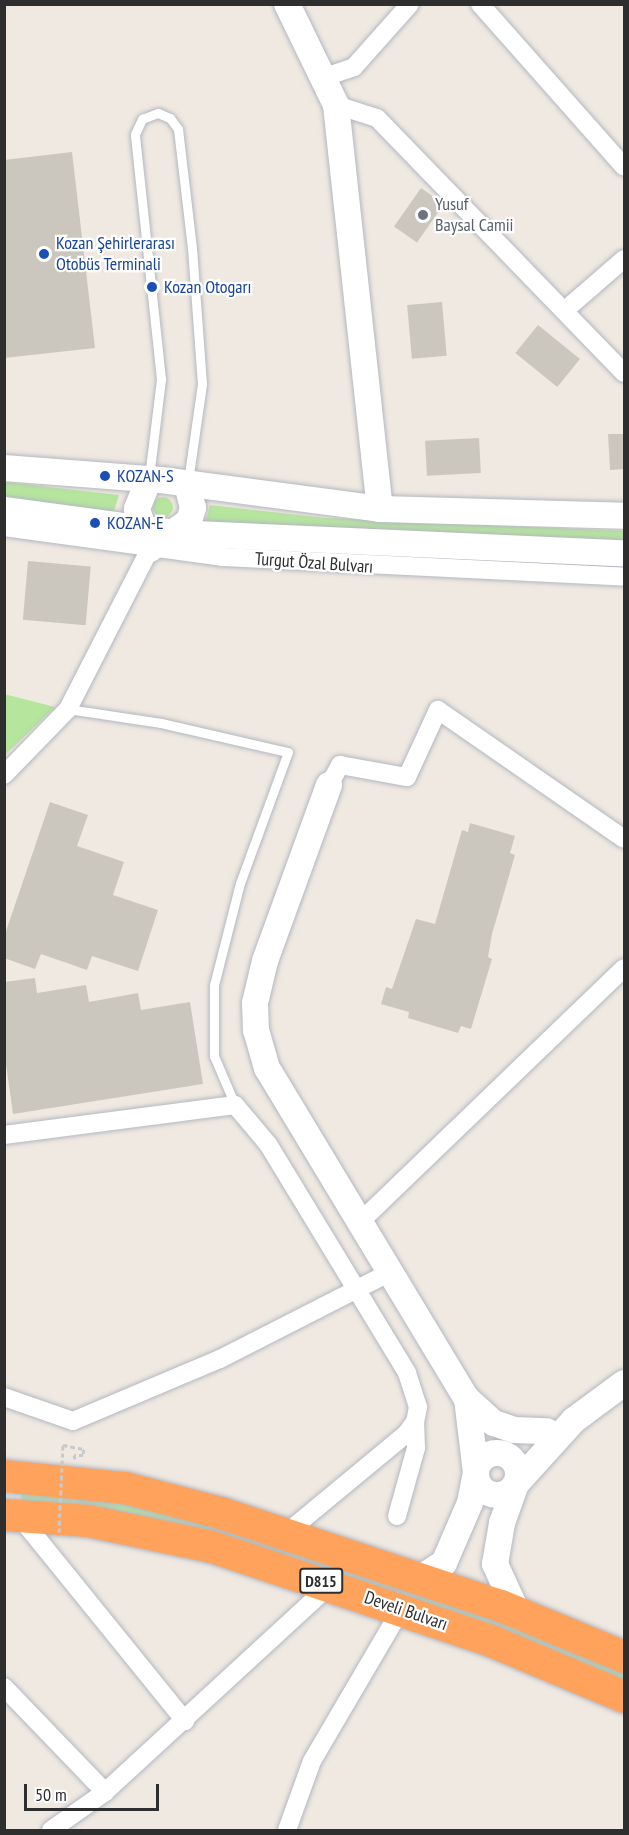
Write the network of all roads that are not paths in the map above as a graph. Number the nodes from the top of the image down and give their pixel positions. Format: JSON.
{"nodes":[{"id":1,"x":410,"y":4,"type":"edge"},
{"id":2,"x":480,"y":4,"type":"edge"},
{"id":3,"x":289,"y":5,"type":"edge"},
{"id":4,"x":325,"y":77,"type":"junction"},
{"id":5,"x":336,"y":105,"type":"junction"},
{"id":6,"x":624,"y":167,"type":"edge"},
{"id":7,"x":624,"y":260,"type":"edge"},
{"id":8,"x":564,"y":311,"type":"junction"},
{"id":9,"x":624,"y":373,"type":"edge"},
{"id":10,"x":4,"y":468,"type":"edge"},
{"id":11,"x":149,"y":479,"type":"junction"},
{"id":12,"x":188,"y":484,"type":"junction"},
{"id":13,"x":380,"y":509,"type":"junction"},
{"id":14,"x":4,"y":510,"type":"edge"},
{"id":15,"x":624,"y":516,"type":"edge"},
{"id":16,"x":4,"y":527,"type":"edge"},
{"id":17,"x":176,"y":533,"type":"junction"},
{"id":18,"x":147,"y":540,"type":"junction"},
{"id":19,"x":624,"y":552,"type":"edge"},
{"id":20,"x":624,"y":577,"type":"edge"},
{"id":21,"x":68,"y":709,"type":"junction"},
{"id":22,"x":4,"y":775,"type":"edge"},
{"id":23,"x":328,"y":785,"type":"joint"},
{"id":24,"x":624,"y":839,"type":"edge"},
{"id":25,"x":624,"y":968,"type":"edge"},
{"id":26,"x":235,"y":1106,"type":"junction"},
{"id":27,"x":4,"y":1135,"type":"edge"},
{"id":28,"x":360,"y":1222,"type":"junction"},
{"id":29,"x":391,"y":1272,"type":"junction"},
{"id":30,"x":359,"y":1291,"type":"junction"},
{"id":31,"x":624,"y":1383,"type":"edge"},
{"id":32,"x":4,"y":1397,"type":"edge"},
{"id":33,"x":467,"y":1399,"type":"junction"},
{"id":34,"x":574,"y":1420,"type":"junction"},
{"id":35,"x":415,"y":1422,"type":"junction"},
{"id":36,"x":547,"y":1431,"type":"junction"},
{"id":37,"x":498,"y":1452,"type":"junction"},
{"id":38,"x":476,"y":1473,"type":"junction"},
{"id":39,"x":4,"y":1476,"type":"edge"},
{"id":40,"x":516,"y":1485,"type":"junction"},
{"id":41,"x":12,"y":1515,"type":"edge"},
{"id":42,"x":397,"y":1516,"type":"dead end"},
{"id":43,"x":285,"y":1534,"type":"junction"},
{"id":44,"x":419,"y":1579,"type":"junction"},
{"id":45,"x":330,"y":1584,"type":"junction"},
{"id":46,"x":401,"y":1609,"type":"junction"},
{"id":47,"x":517,"y":1612,"type":"junction"},
{"id":48,"x":624,"y":1657,"type":"edge"},
{"id":49,"x":4,"y":1687,"type":"edge"},
{"id":50,"x":624,"y":1697,"type":"edge"},
{"id":51,"x":185,"y":1721,"type":"junction"},
{"id":52,"x":105,"y":1792,"type":"junction"},
{"id":53,"x":51,"y":1830,"type":"edge"},
{"id":54,"x":287,"y":1830,"type":"edge"}],
"edges":[{"from":1,"to":4,"type":"street"},
{"from":2,"to":6,"type":"street"},
{"from":3,"to":4,"type":"street"},
{"from":4,"to":5,"type":"street"},
{"from":5,"to":8,"type":"street"},
{"from":5,"to":13,"type":"street"},
{"from":7,"to":8,"type":"street"},
{"from":8,"to":9,"type":"street"},
{"from":10,"to":11,"type":"street"},
{"from":11,"to":12,"type":"street"},
{"from":11,"to":12,"type":"lane"},
{"from":11,"to":18,"type":"street"},
{"from":12,"to":13,"type":"street"},
{"from":12,"to":17,"type":"street"},
{"from":13,"to":15,"type":"street"},
{"from":14,"to":18,"type":"street","name":"Turgut Özal Bulvarı"},
{"from":16,"to":18,"type":"street","name":"Turgut Özal Bulvarı"},
{"from":17,"to":18,"type":"street","name":"Turgut Özal Bulvarı"},
{"from":17,"to":19,"type":"street","name":"Turgut Özal Bulvarı"},
{"from":18,"to":20,"type":"street","name":"Turgut Özal Bulvarı"},
{"from":18,"to":21,"type":"street"},
{"from":21,"to":22,"type":"street"},
{"from":21,"to":26,"type":"lane"},
{"from":23,"to":24,"type":"street"},
{"from":23,"to":28,"type":"street"},
{"from":25,"to":28,"type":"street"},
{"from":26,"to":27,"type":"street"},
{"from":26,"to":30,"type":"street"},
{"from":28,"to":29,"type":"street"},
{"from":29,"to":30,"type":"street"},
{"from":29,"to":33,"type":"street"},
{"from":30,"to":32,"type":"street"},
{"from":30,"to":35,"type":"street"},
{"from":31,"to":34,"type":"street"},
{"from":33,"to":36,"type":"street"},
{"from":33,"to":38,"type":"street"},
{"from":34,"to":36,"type":"street"},
{"from":34,"to":40,"type":"street"},
{"from":35,"to":42,"type":"street"},
{"from":35,"to":43,"type":"street"},
{"from":36,"to":37,"type":"street"},
{"from":37,"to":38,"type":"street"},
{"from":37,"to":40,"type":"street"},
{"from":38,"to":40,"type":"street"},
{"from":38,"to":44,"type":"street"},
{"from":39,"to":43,"type":"highway","name":"Develi Bulvarı","number":"D815"},
{"from":40,"to":47,"type":"street"},
{"from":41,"to":45,"type":"highway","name":"Develi Bulvarı","number":"D815"},
{"from":41,"to":51,"type":"street"},
{"from":43,"to":44,"type":"highway","name":"Develi Bulvarı","number":"D815"},
{"from":44,"to":47,"type":"highway","name":"Develi Bulvarı","number":"D815"},
{"from":45,"to":46,"type":"highway","name":"Develi Bulvarı","number":"D815"},
{"from":45,"to":51,"type":"street"},
{"from":46,"to":50,"type":"highway","name":"Develi Bulvarı","number":"D815"},
{"from":46,"to":54,"type":"street"},
{"from":47,"to":48,"type":"highway","name":"Develi Bulvarı","number":"D815"},
{"from":49,"to":52,"type":"street"},
{"from":51,"to":52,"type":"street"},
{"from":52,"to":53,"type":"street"}]}
